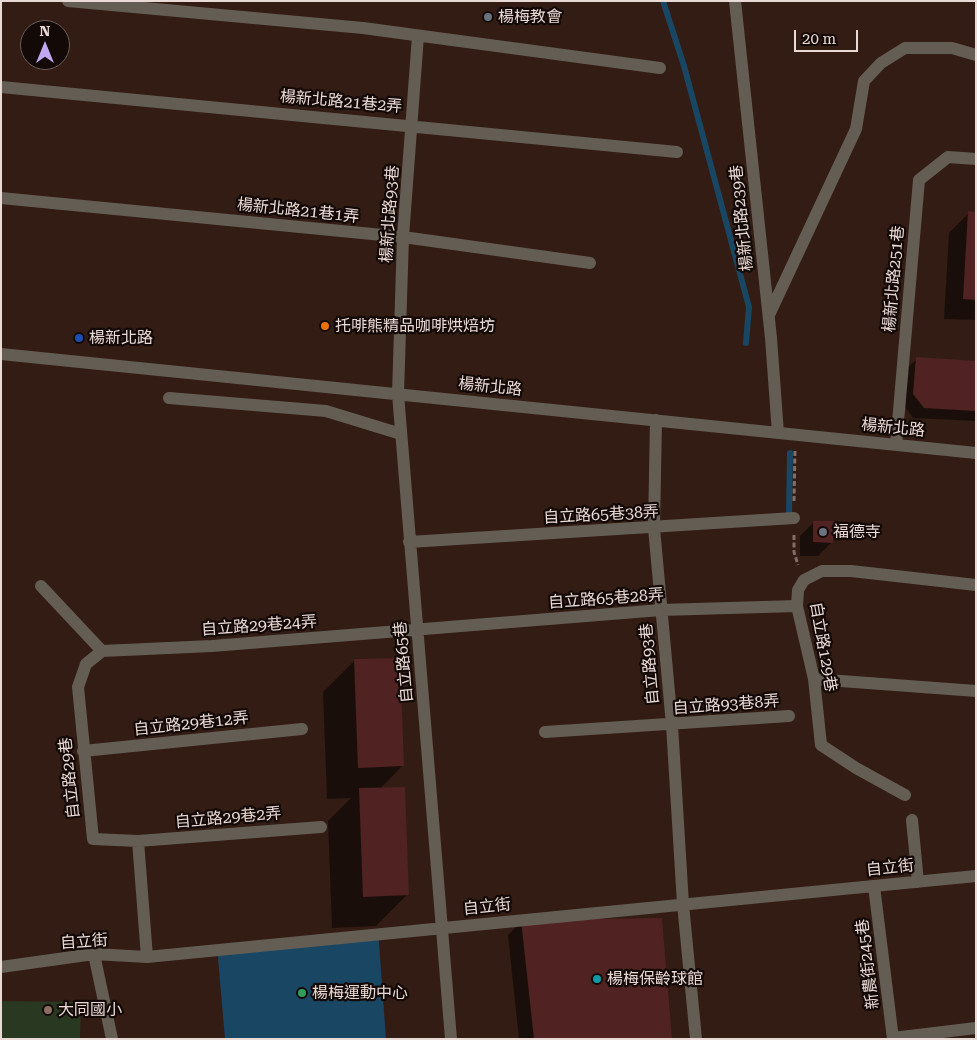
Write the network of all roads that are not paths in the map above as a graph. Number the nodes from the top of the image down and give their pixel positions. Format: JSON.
{"nodes":[{"id":1,"x":68,"y":1,"type":"edge"},
{"id":2,"x":735,"y":1,"type":"edge"},
{"id":3,"x":418,"y":36,"type":"junction"},
{"id":4,"x":976,"y":55,"type":"edge"},
{"id":5,"x":660,"y":68,"type":"dead end"},
{"id":6,"x":1,"y":87,"type":"edge"},
{"id":7,"x":413,"y":126,"type":"junction"},
{"id":8,"x":677,"y":152,"type":"dead end"},
{"id":9,"x":976,"y":159,"type":"edge"},
{"id":10,"x":1,"y":198,"type":"edge"},
{"id":11,"x":403,"y":237,"type":"junction"},
{"id":12,"x":590,"y":263,"type":"dead end"},
{"id":13,"x":769,"y":315,"type":"junction"},
{"id":14,"x":1,"y":354,"type":"edge"},
{"id":15,"x":398,"y":394,"type":"junction"},
{"id":16,"x":169,"y":398,"type":"dead end"},
{"id":17,"x":656,"y":420,"type":"junction"},
{"id":18,"x":778,"y":433,"type":"junction"},
{"id":19,"x":401,"y":434,"type":"junction"},
{"id":20,"x":896,"y":445,"type":"junction"},
{"id":21,"x":976,"y":453,"type":"edge"},
{"id":22,"x":794,"y":518,"type":"dead end"},
{"id":23,"x":654,"y":528,"type":"junction"},
{"id":24,"x":409,"y":542,"type":"junction"},
{"id":25,"x":976,"y":585,"type":"edge"},
{"id":26,"x":41,"y":586,"type":"dead end"},
{"id":27,"x":797,"y":606,"type":"junction"},
{"id":28,"x":661,"y":610,"type":"junction"},
{"id":29,"x":418,"y":630,"type":"junction"},
{"id":30,"x":102,"y":651,"type":"junction"},
{"id":31,"x":814,"y":679,"type":"junction"},
{"id":32,"x":976,"y":691,"type":"edge"},
{"id":33,"x":789,"y":716,"type":"dead end"},
{"id":34,"x":672,"y":725,"type":"junction"},
{"id":35,"x":302,"y":729,"type":"dead end"},
{"id":36,"x":545,"y":732,"type":"dead end"},
{"id":37,"x":83,"y":751,"type":"junction"},
{"id":38,"x":905,"y":795,"type":"dead end"},
{"id":39,"x":912,"y":820,"type":"dead end"},
{"id":40,"x":321,"y":827,"type":"dead end"},
{"id":41,"x":138,"y":842,"type":"junction"},
{"id":42,"x":976,"y":876,"type":"edge"},
{"id":43,"x":918,"y":882,"type":"junction"},
{"id":44,"x":874,"y":886,"type":"junction"},
{"id":45,"x":683,"y":904,"type":"junction"},
{"id":46,"x":441,"y":928,"type":"junction"},
{"id":47,"x":94,"y":954,"type":"junction"},
{"id":48,"x":148,"y":957,"type":"junction"},
{"id":49,"x":1,"y":967,"type":"edge"},
{"id":50,"x":976,"y":1028,"type":"edge"},
{"id":51,"x":893,"y":1038,"type":"edge"},
{"id":52,"x":112,"y":1039,"type":"edge"},
{"id":53,"x":451,"y":1039,"type":"edge"},
{"id":54,"x":696,"y":1039,"type":"edge"}],
"edges":[{"from":1,"to":3,"type":"street"},
{"from":2,"to":13,"type":"street","name":"楊新北路239巷"},
{"from":3,"to":5,"type":"street"},
{"from":3,"to":7,"type":"street","name":"楊新北路93巷"},
{"from":4,"to":13,"type":"street"},
{"from":6,"to":7,"type":"street","name":"楊新北路21巷2弄"},
{"from":7,"to":8,"type":"street","name":"楊新北路21巷2弄"},
{"from":7,"to":11,"type":"street","name":"楊新北路93巷"},
{"from":9,"to":20,"type":"street","name":"楊新北路251巷"},
{"from":10,"to":11,"type":"street","name":"楊新北路21巷1弄"},
{"from":11,"to":12,"type":"street","name":"楊新北路21巷1弄"},
{"from":11,"to":15,"type":"street","name":"楊新北路93巷"},
{"from":13,"to":18,"type":"street","name":"楊新北路239巷"},
{"from":14,"to":15,"type":"street","name":"楊新北路"},
{"from":15,"to":17,"type":"street","name":"楊新北路"},
{"from":15,"to":19,"type":"street","name":"自立路65巷"},
{"from":16,"to":19,"type":"street"},
{"from":17,"to":18,"type":"street","name":"楊新北路"},
{"from":17,"to":23,"type":"street","name":"自立路93巷"},
{"from":18,"to":20,"type":"street","name":"楊新北路"},
{"from":19,"to":24,"type":"street","name":"自立路65巷"},
{"from":20,"to":21,"type":"street","name":"楊新北路"},
{"from":22,"to":23,"type":"street","name":"自立路65巷38弄"},
{"from":23,"to":24,"type":"street","name":"自立路65巷38弄"},
{"from":23,"to":28,"type":"street","name":"自立路93巷"},
{"from":24,"to":29,"type":"street","name":"自立路65巷"},
{"from":25,"to":27,"type":"street","name":"自立路129巷"},
{"from":26,"to":30,"type":"street"},
{"from":27,"to":28,"type":"street","name":"自立路65巷28弄"},
{"from":27,"to":31,"type":"street","name":"自立路129巷"},
{"from":28,"to":29,"type":"street","name":"自立路65巷28弄"},
{"from":28,"to":34,"type":"street","name":"自立路93巷"},
{"from":29,"to":30,"type":"street","name":"自立路29巷24弄"},
{"from":29,"to":46,"type":"street","name":"自立路65巷"},
{"from":30,"to":37,"type":"street","name":"自立路29巷"},
{"from":31,"to":32,"type":"street"},
{"from":31,"to":38,"type":"street","name":"自立路129巷"},
{"from":33,"to":34,"type":"street","name":"自立路93巷8弄"},
{"from":34,"to":36,"type":"street","name":"自立路93巷8弄"},
{"from":34,"to":45,"type":"street","name":"自立路93巷"},
{"from":35,"to":37,"type":"street","name":"自立路29巷12弄"},
{"from":37,"to":41,"type":"street","name":"自立路29巷"},
{"from":39,"to":43,"type":"street"},
{"from":40,"to":41,"type":"street","name":"自立路29巷2弄"},
{"from":41,"to":48,"type":"street"},
{"from":42,"to":43,"type":"street","name":"自立街"},
{"from":43,"to":44,"type":"street","name":"自立街"},
{"from":44,"to":45,"type":"street","name":"自立街"},
{"from":44,"to":51,"type":"street","name":"新農街245巷"},
{"from":45,"to":46,"type":"street","name":"自立街"},
{"from":45,"to":54,"type":"street","name":"自立路93巷"},
{"from":46,"to":48,"type":"street","name":"自立街"},
{"from":46,"to":53,"type":"street","name":"自立路65巷"},
{"from":47,"to":48,"type":"street","name":"自立街"},
{"from":47,"to":49,"type":"street","name":"自立街"},
{"from":47,"to":52,"type":"street"},
{"from":50,"to":51,"type":"street"}]}
